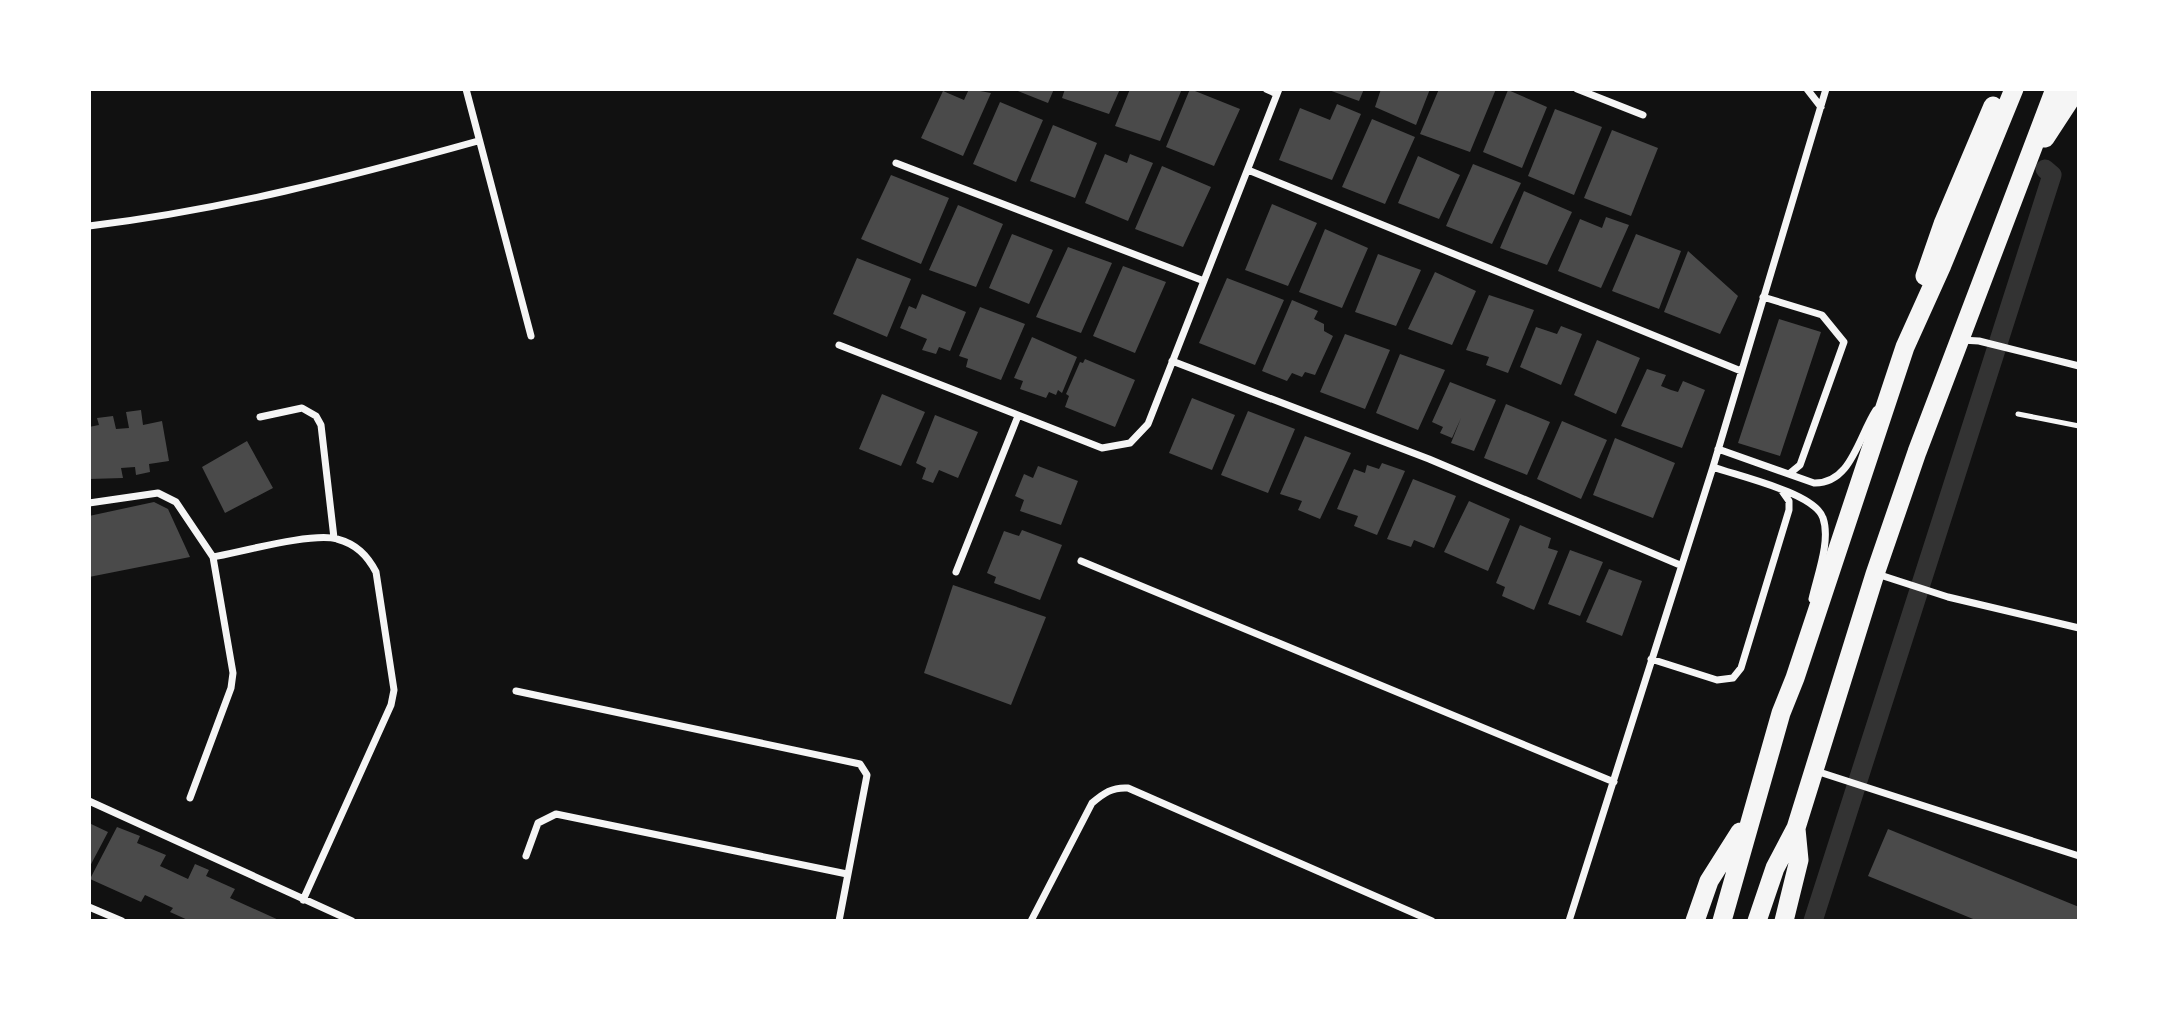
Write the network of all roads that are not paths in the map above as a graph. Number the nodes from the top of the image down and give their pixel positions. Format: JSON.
{"nodes":[{"id":1,"x":466,"y":89,"type":"edge"},
{"id":2,"x":1266,"y":89,"type":"edge"},
{"id":3,"x":1577,"y":89,"type":"edge"},
{"id":4,"x":1807,"y":89,"type":"edge"},
{"id":5,"x":1826,"y":89,"type":"edge"},
{"id":6,"x":2014,"y":89,"type":"edge"},
{"id":7,"x":1278,"y":92,"type":"edge"},
{"id":8,"x":2071,"y":92,"type":"edge"},
{"id":9,"x":1998,"y":95,"type":"edge"},
{"id":10,"x":1821,"y":107,"type":"junction"},
{"id":11,"x":1643,"y":115,"type":"dead end"},
{"id":12,"x":478,"y":141,"type":"junction"},
{"id":13,"x":896,"y":163,"type":"dead end"},
{"id":14,"x":1248,"y":170,"type":"junction"},
{"id":15,"x":89,"y":226,"type":"edge"},
{"id":16,"x":1204,"y":281,"type":"junction"},
{"id":17,"x":1763,"y":297,"type":"junction"},
{"id":18,"x":531,"y":336,"type":"dead end"},
{"id":19,"x":1970,"y":340,"type":"junction"},
{"id":20,"x":839,"y":345,"type":"dead end"},
{"id":21,"x":1905,"y":347,"type":"junction"},
{"id":22,"x":1172,"y":361,"type":"junction"},
{"id":23,"x":2079,"y":366,"type":"edge"},
{"id":24,"x":1741,"y":371,"type":"junction"},
{"id":25,"x":1889,"y":391,"type":"junction"},
{"id":26,"x":2018,"y":414,"type":"dead end"},
{"id":27,"x":1018,"y":416,"type":"junction"},
{"id":28,"x":260,"y":417,"type":"dead end"},
{"id":29,"x":2079,"y":425,"type":"edge"},
{"id":30,"x":1718,"y":449,"type":"junction"},
{"id":31,"x":1713,"y":467,"type":"junction"},
{"id":32,"x":1789,"y":474,"type":"junction"},
{"id":33,"x":1782,"y":491,"type":"junction"},
{"id":34,"x":89,"y":503,"type":"edge"},
{"id":35,"x":334,"y":538,"type":"junction"},
{"id":36,"x":213,"y":557,"type":"junction"},
{"id":37,"x":1081,"y":561,"type":"dead end"},
{"id":38,"x":1680,"y":565,"type":"junction"},
{"id":39,"x":956,"y":572,"type":"dead end"},
{"id":40,"x":1875,"y":574,"type":"junction"},
{"id":41,"x":2079,"y":628,"type":"edge"},
{"id":42,"x":1651,"y":659,"type":"junction"},
{"id":43,"x":1795,"y":678,"type":"junction"},
{"id":44,"x":516,"y":691,"type":"dead end"},
{"id":45,"x":1814,"y":770,"type":"junction"},
{"id":46,"x":1614,"y":782,"type":"junction"},
{"id":47,"x":190,"y":799,"type":"dead end"},
{"id":48,"x":89,"y":802,"type":"edge"},
{"id":49,"x":1753,"y":811,"type":"junction"},
{"id":50,"x":1796,"y":828,"type":"junction"},
{"id":51,"x":526,"y":856,"type":"dead end"},
{"id":52,"x":2079,"y":856,"type":"edge"},
{"id":53,"x":847,"y":874,"type":"junction"},
{"id":54,"x":303,"y":900,"type":"junction"},
{"id":55,"x":89,"y":907,"type":"edge"},
{"id":56,"x":122,"y":921,"type":"edge"},
{"id":57,"x":352,"y":921,"type":"edge"},
{"id":58,"x":839,"y":921,"type":"edge"},
{"id":59,"x":1031,"y":921,"type":"edge"},
{"id":60,"x":1432,"y":921,"type":"edge"},
{"id":61,"x":1569,"y":921,"type":"edge"},
{"id":62,"x":1695,"y":921,"type":"edge"},
{"id":63,"x":1722,"y":921,"type":"edge"},
{"id":64,"x":1757,"y":921,"type":"edge"},
{"id":65,"x":1784,"y":921,"type":"edge"}],
"edges":[{"from":1,"to":12,"type":"street"},
{"from":2,"to":7,"type":"street"},
{"from":3,"to":11,"type":"street"},
{"from":4,"to":10,"type":"street"},
{"from":5,"to":10,"type":"street"},
{"from":6,"to":21,"type":"highway"},
{"from":7,"to":14,"type":"street"},
{"from":8,"to":19,"type":"highway"},
{"from":9,"to":21,"type":"highway"},
{"from":10,"to":17,"type":"street"},
{"from":12,"to":15,"type":"street"},
{"from":12,"to":18,"type":"street"},
{"from":13,"to":16,"type":"street"},
{"from":14,"to":16,"type":"street"},
{"from":14,"to":24,"type":"street"},
{"from":16,"to":22,"type":"street"},
{"from":17,"to":24,"type":"street"},
{"from":17,"to":32,"type":"street"},
{"from":19,"to":23,"type":"street"},
{"from":19,"to":40,"type":"highway"},
{"from":20,"to":27,"type":"street"},
{"from":21,"to":25,"type":"highway"},
{"from":22,"to":27,"type":"street"},
{"from":22,"to":38,"type":"street"},
{"from":24,"to":30,"type":"street"},
{"from":25,"to":32,"type":"street"},
{"from":25,"to":43,"type":"highway"},
{"from":26,"to":29,"type":"lane"},
{"from":27,"to":39,"type":"street"},
{"from":28,"to":35,"type":"street"},
{"from":30,"to":31,"type":"street"},
{"from":30,"to":32,"type":"street"},
{"from":31,"to":33,"type":"street"},
{"from":31,"to":38,"type":"street"},
{"from":33,"to":42,"type":"street"},
{"from":33,"to":43,"type":"street"},
{"from":34,"to":36,"type":"street"},
{"from":35,"to":36,"type":"street"},
{"from":35,"to":54,"type":"street"},
{"from":36,"to":47,"type":"street"},
{"from":37,"to":46,"type":"street"},
{"from":38,"to":42,"type":"street"},
{"from":40,"to":41,"type":"street"},
{"from":40,"to":45,"type":"highway"},
{"from":42,"to":46,"type":"street"},
{"from":43,"to":49,"type":"highway"},
{"from":44,"to":53,"type":"street"},
{"from":45,"to":50,"type":"highway"},
{"from":45,"to":52,"type":"street"},
{"from":46,"to":61,"type":"street"},
{"from":48,"to":54,"type":"street"},
{"from":49,"to":62,"type":"highway"},
{"from":49,"to":63,"type":"highway"},
{"from":50,"to":64,"type":"highway"},
{"from":50,"to":65,"type":"highway"},
{"from":51,"to":53,"type":"street"},
{"from":53,"to":58,"type":"street"},
{"from":54,"to":57,"type":"street"},
{"from":55,"to":56,"type":"street"},
{"from":59,"to":60,"type":"street"}]}
